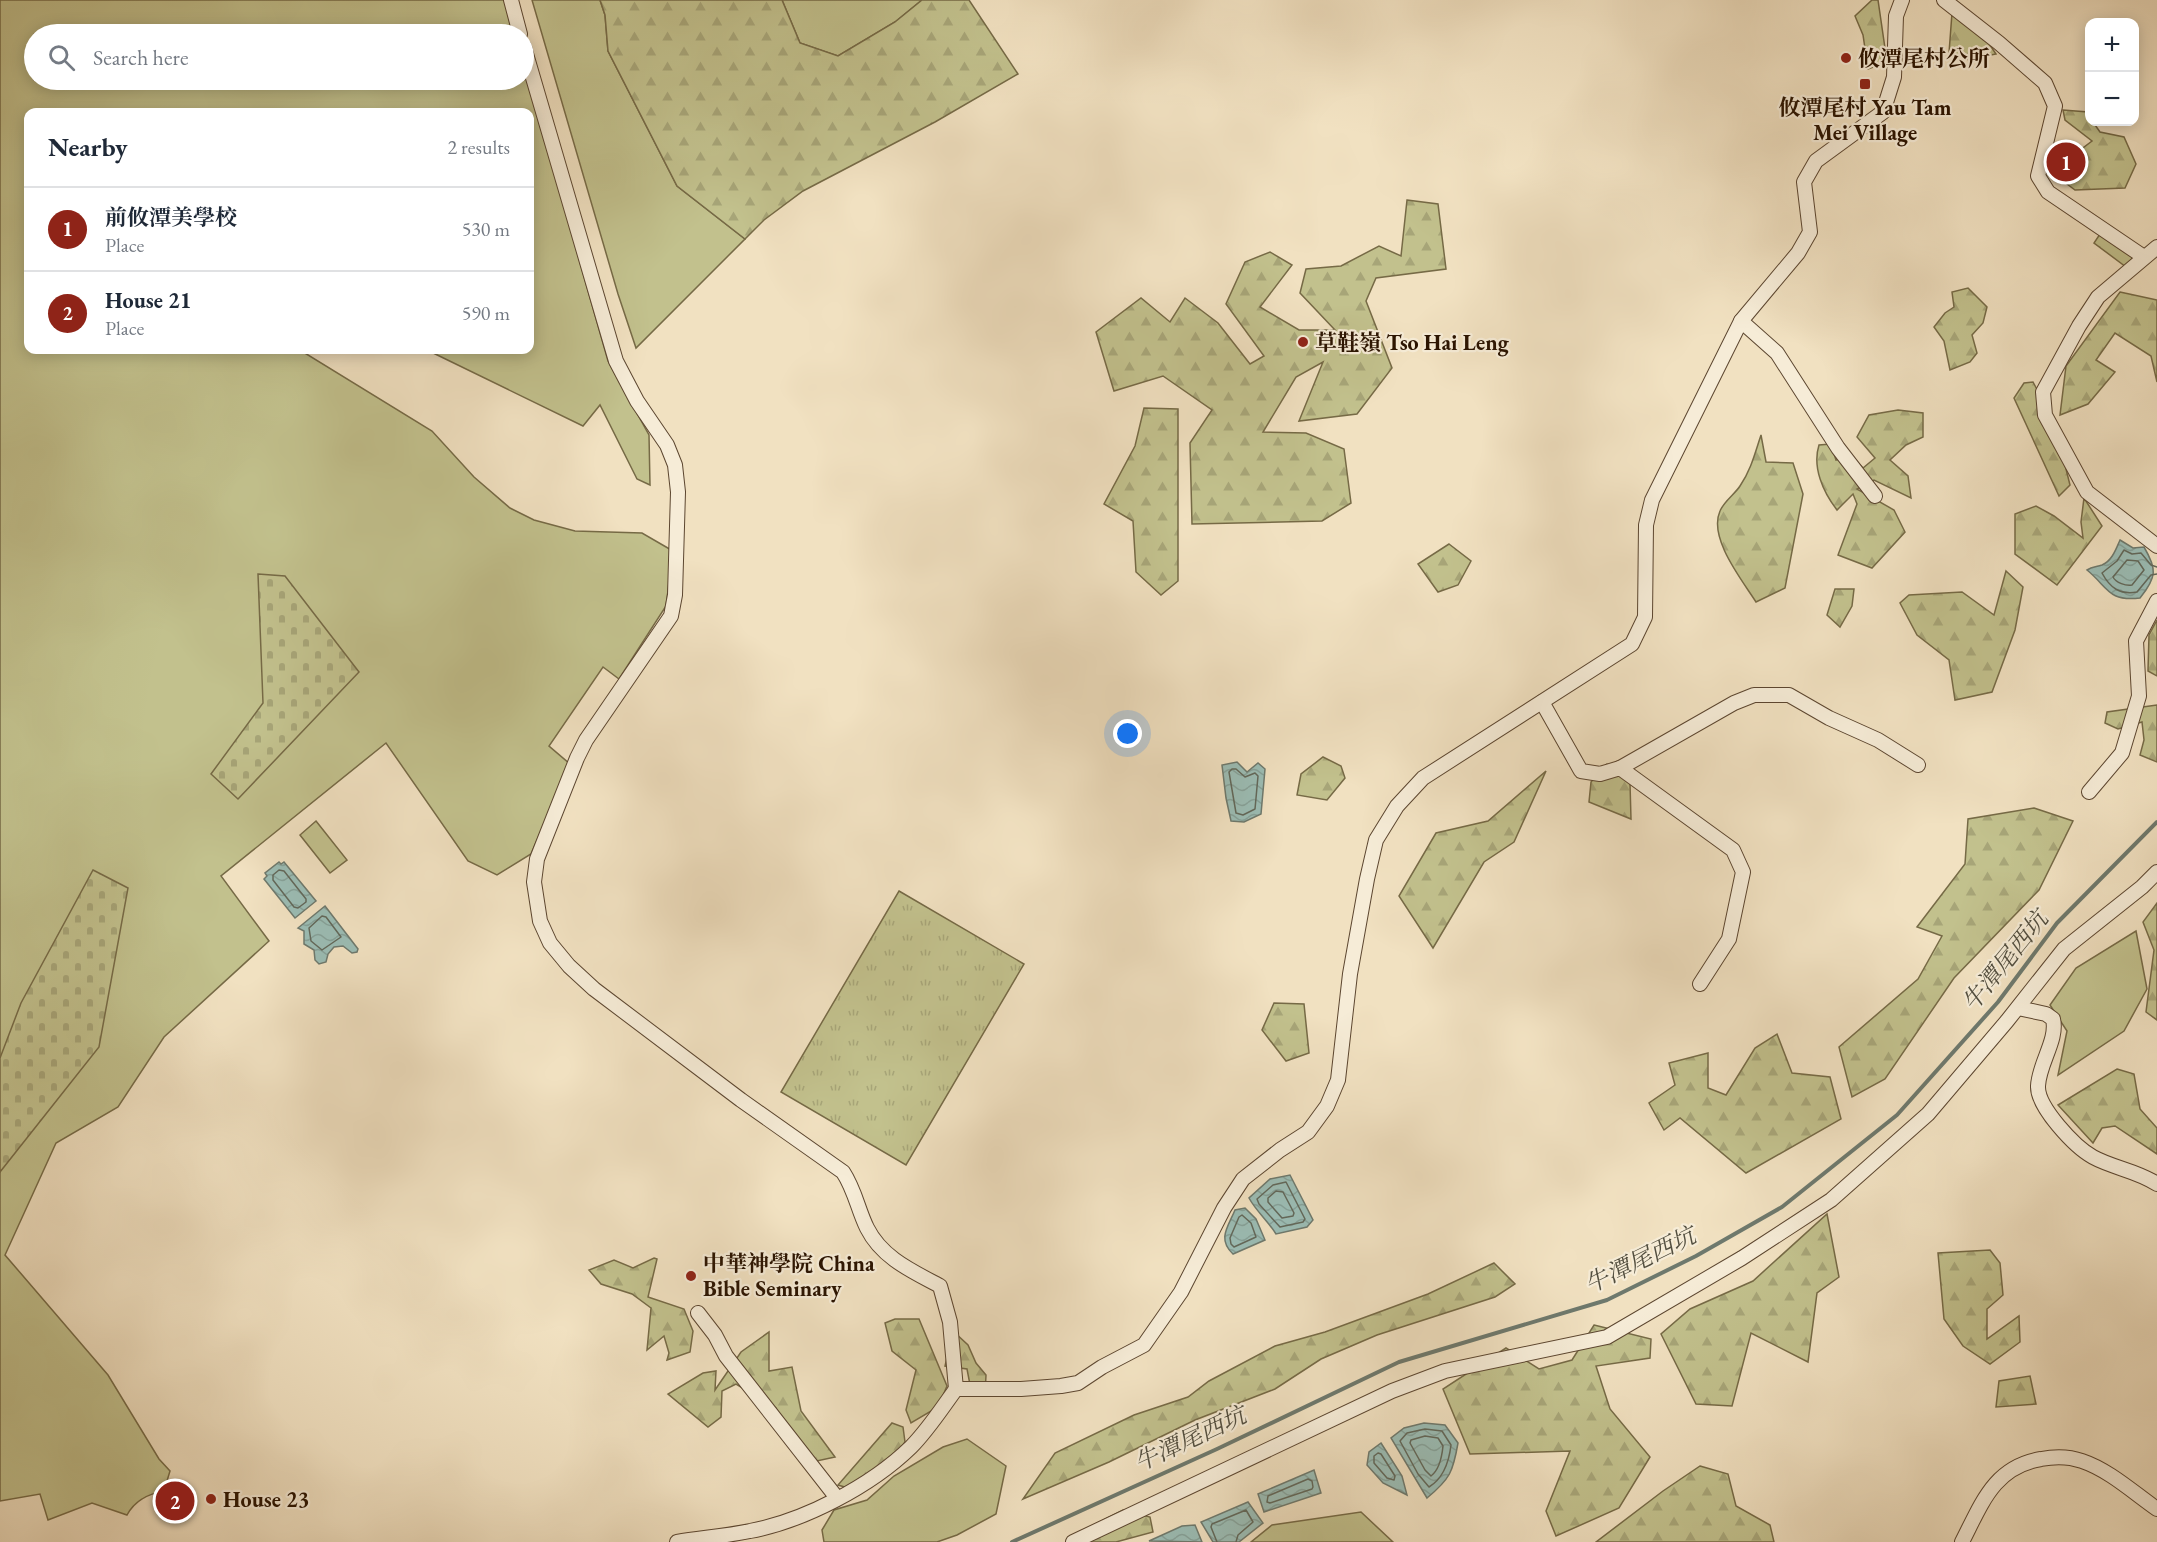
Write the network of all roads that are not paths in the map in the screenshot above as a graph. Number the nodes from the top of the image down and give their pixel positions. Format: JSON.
{"nodes":[{"id":1,"x":511,"y":0,"type":"edge"},
{"id":2,"x":1902,"y":0,"type":"edge"},
{"id":3,"x":1944,"y":0,"type":"edge"},
{"id":4,"x":517,"y":24,"type":"edge"},
{"id":5,"x":534,"y":81,"type":"edge"},
{"id":6,"x":2157,"y":247,"type":"edge"},
{"id":7,"x":2144,"y":257,"type":"junction"},
{"id":8,"x":1741,"y":321,"type":"junction"},
{"id":9,"x":1875,"y":496,"type":"dead end"},
{"id":10,"x":2157,"y":546,"type":"edge"},
{"id":11,"x":2157,"y":602,"type":"edge"},
{"id":12,"x":1542,"y":702,"type":"junction"},
{"id":13,"x":1918,"y":765,"type":"dead end"},
{"id":14,"x":1620,"y":768,"type":"junction"},
{"id":15,"x":2089,"y":792,"type":"dead end"},
{"id":16,"x":2157,"y":872,"type":"edge"},
{"id":17,"x":1700,"y":984,"type":"dead end"},
{"id":18,"x":2018,"y":1008,"type":"junction"},
{"id":19,"x":2157,"y":1184,"type":"edge"},
{"id":20,"x":698,"y":1313,"type":"dead end"},
{"id":21,"x":956,"y":1389,"type":"junction"},
{"id":22,"x":837,"y":1498,"type":"junction"},
{"id":23,"x":2157,"y":1509,"type":"edge"},
{"id":24,"x":677,"y":1542,"type":"edge"},
{"id":25,"x":1073,"y":1542,"type":"edge"},
{"id":26,"x":1962,"y":1542,"type":"edge"}],
"edges":[{"from":1,"to":4,"type":"street"},
{"from":2,"to":8,"type":"street"},
{"from":3,"to":7,"type":"street"},
{"from":5,"to":21,"type":"street"},
{"from":6,"to":7,"type":"street"},
{"from":7,"to":10,"type":"street"},
{"from":8,"to":9,"type":"street"},
{"from":8,"to":12,"type":"street"},
{"from":11,"to":15,"type":"street"},
{"from":12,"to":14,"type":"street"},
{"from":12,"to":21,"type":"street"},
{"from":13,"to":14,"type":"street"},
{"from":14,"to":17,"type":"street"},
{"from":16,"to":18,"type":"street"},
{"from":18,"to":19,"type":"street"},
{"from":18,"to":25,"type":"street"},
{"from":20,"to":22,"type":"street"},
{"from":21,"to":22,"type":"street"},
{"from":22,"to":24,"type":"street"},
{"from":23,"to":26,"type":"street"}]}
